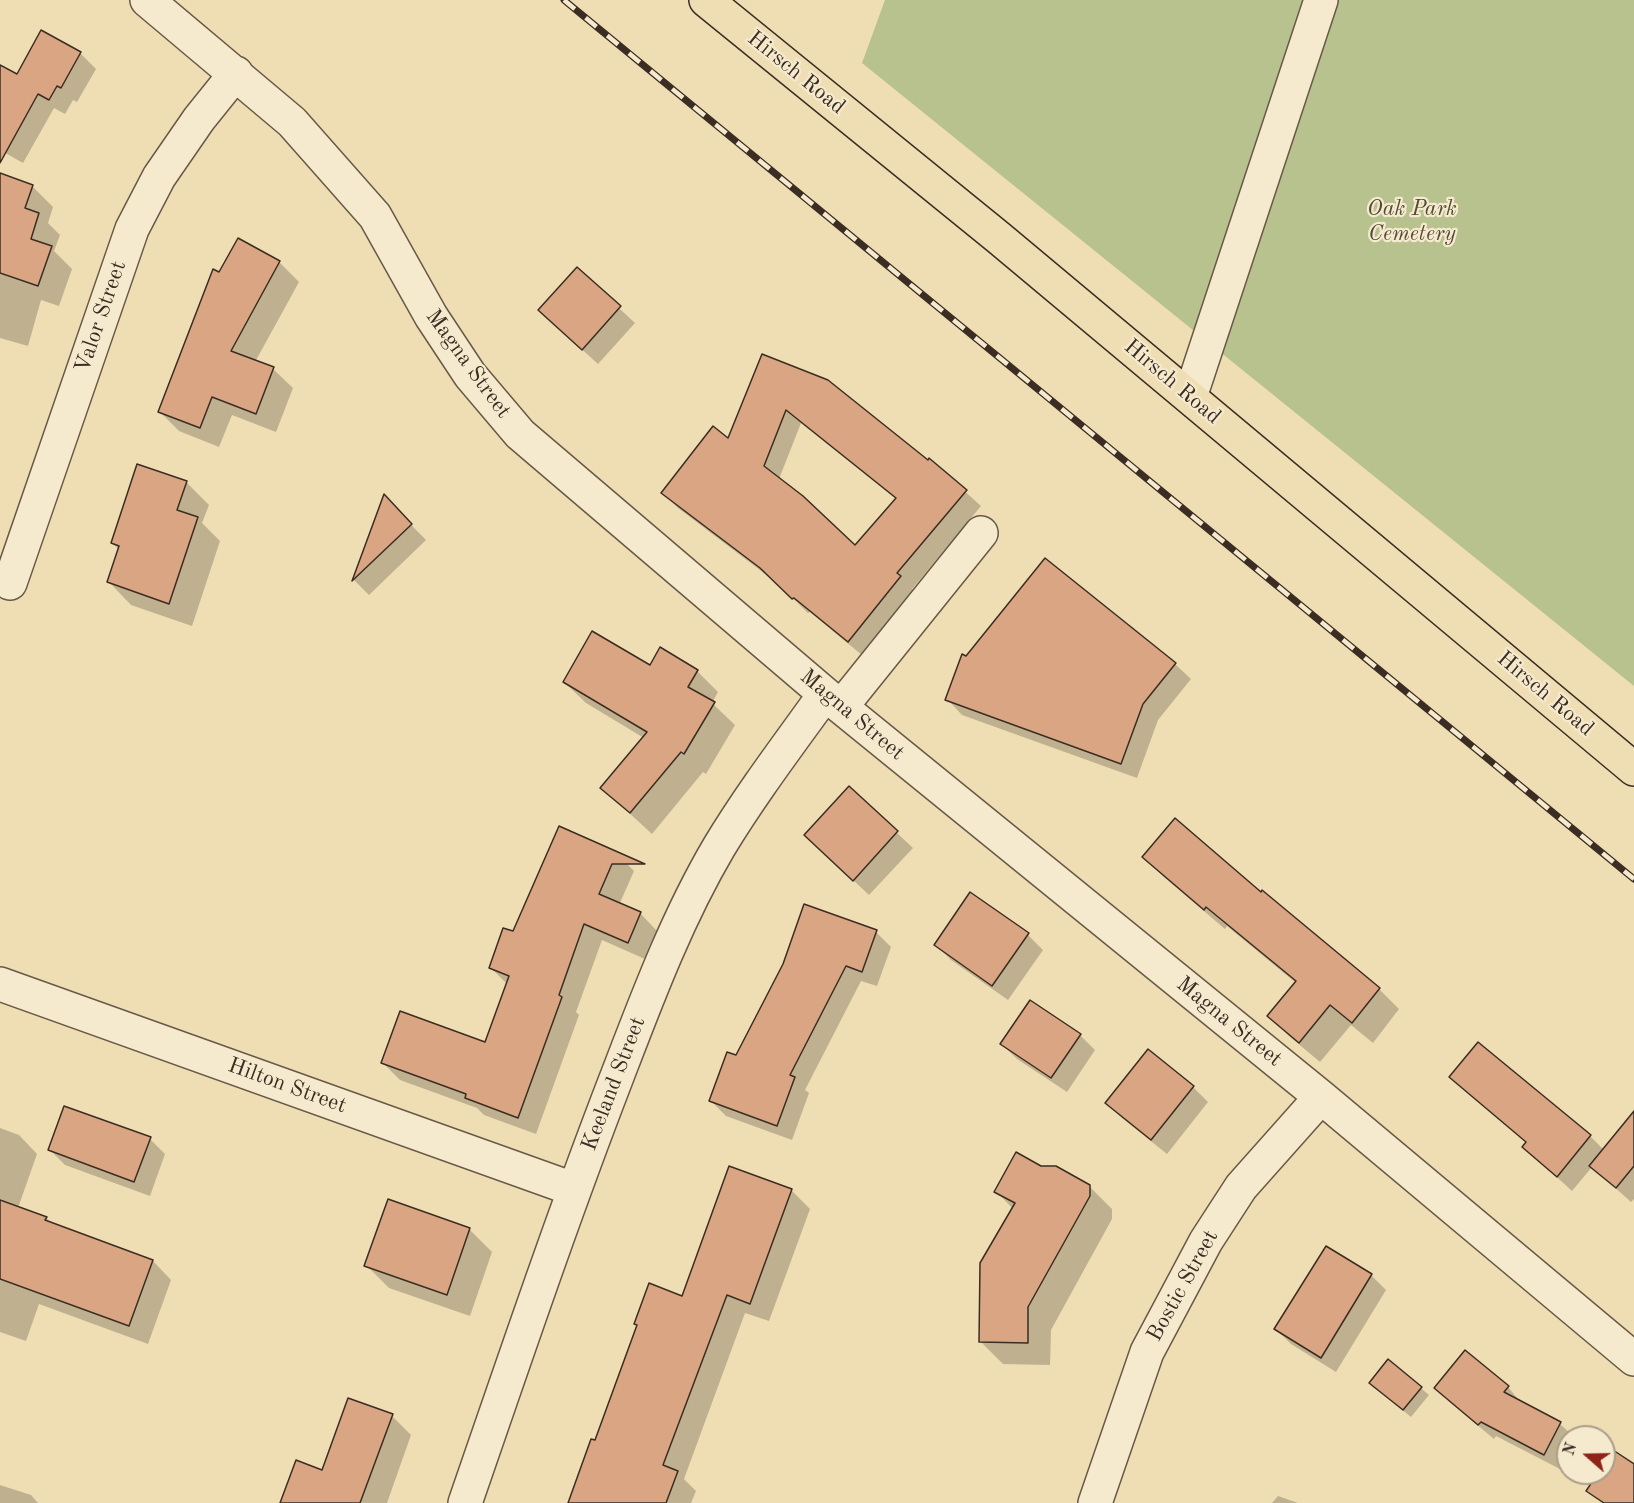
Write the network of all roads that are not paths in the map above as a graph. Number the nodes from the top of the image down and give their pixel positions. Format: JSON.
{"nodes":[{"id":1,"x":147,"y":0,"type":"edge"},
{"id":2,"x":706,"y":0,"type":"edge"},
{"id":3,"x":1321,"y":0,"type":"edge"},
{"id":4,"x":236,"y":73,"type":"junction"},
{"id":5,"x":1190,"y":397,"type":"junction"},
{"id":6,"x":981,"y":533,"type":"dead end"},
{"id":7,"x":10,"y":583,"type":"dead end"},
{"id":8,"x":833,"y":701,"type":"junction"},
{"id":9,"x":1634,"y":769,"type":"edge"},
{"id":10,"x":0,"y":984,"type":"edge"},
{"id":11,"x":1321,"y":1097,"type":"junction"},
{"id":12,"x":573,"y":1189,"type":"junction"},
{"id":13,"x":1634,"y":1359,"type":"edge"},
{"id":14,"x":465,"y":1503,"type":"edge"},
{"id":15,"x":1095,"y":1503,"type":"edge"}],
"edges":[{"from":1,"to":4,"type":"street","name":"Magna Street"},
{"from":2,"to":5,"type":"main road","name":"Hirsch Road"},
{"from":3,"to":5,"type":"street"},
{"from":4,"to":7,"type":"street","name":"Valor Street"},
{"from":4,"to":8,"type":"street","name":"Magna Street"},
{"from":5,"to":9,"type":"main road","name":"Hirsch Road"},
{"from":6,"to":8,"type":"street","name":"Keeland Street"},
{"from":8,"to":11,"type":"street","name":"Magna Street"},
{"from":8,"to":12,"type":"street","name":"Keeland Street"},
{"from":10,"to":12,"type":"street","name":"Hilton Street"},
{"from":11,"to":13,"type":"street","name":"Magna Street"},
{"from":11,"to":15,"type":"street","name":"Bostic Street"},
{"from":12,"to":14,"type":"street","name":"Keeland Street"}]}
